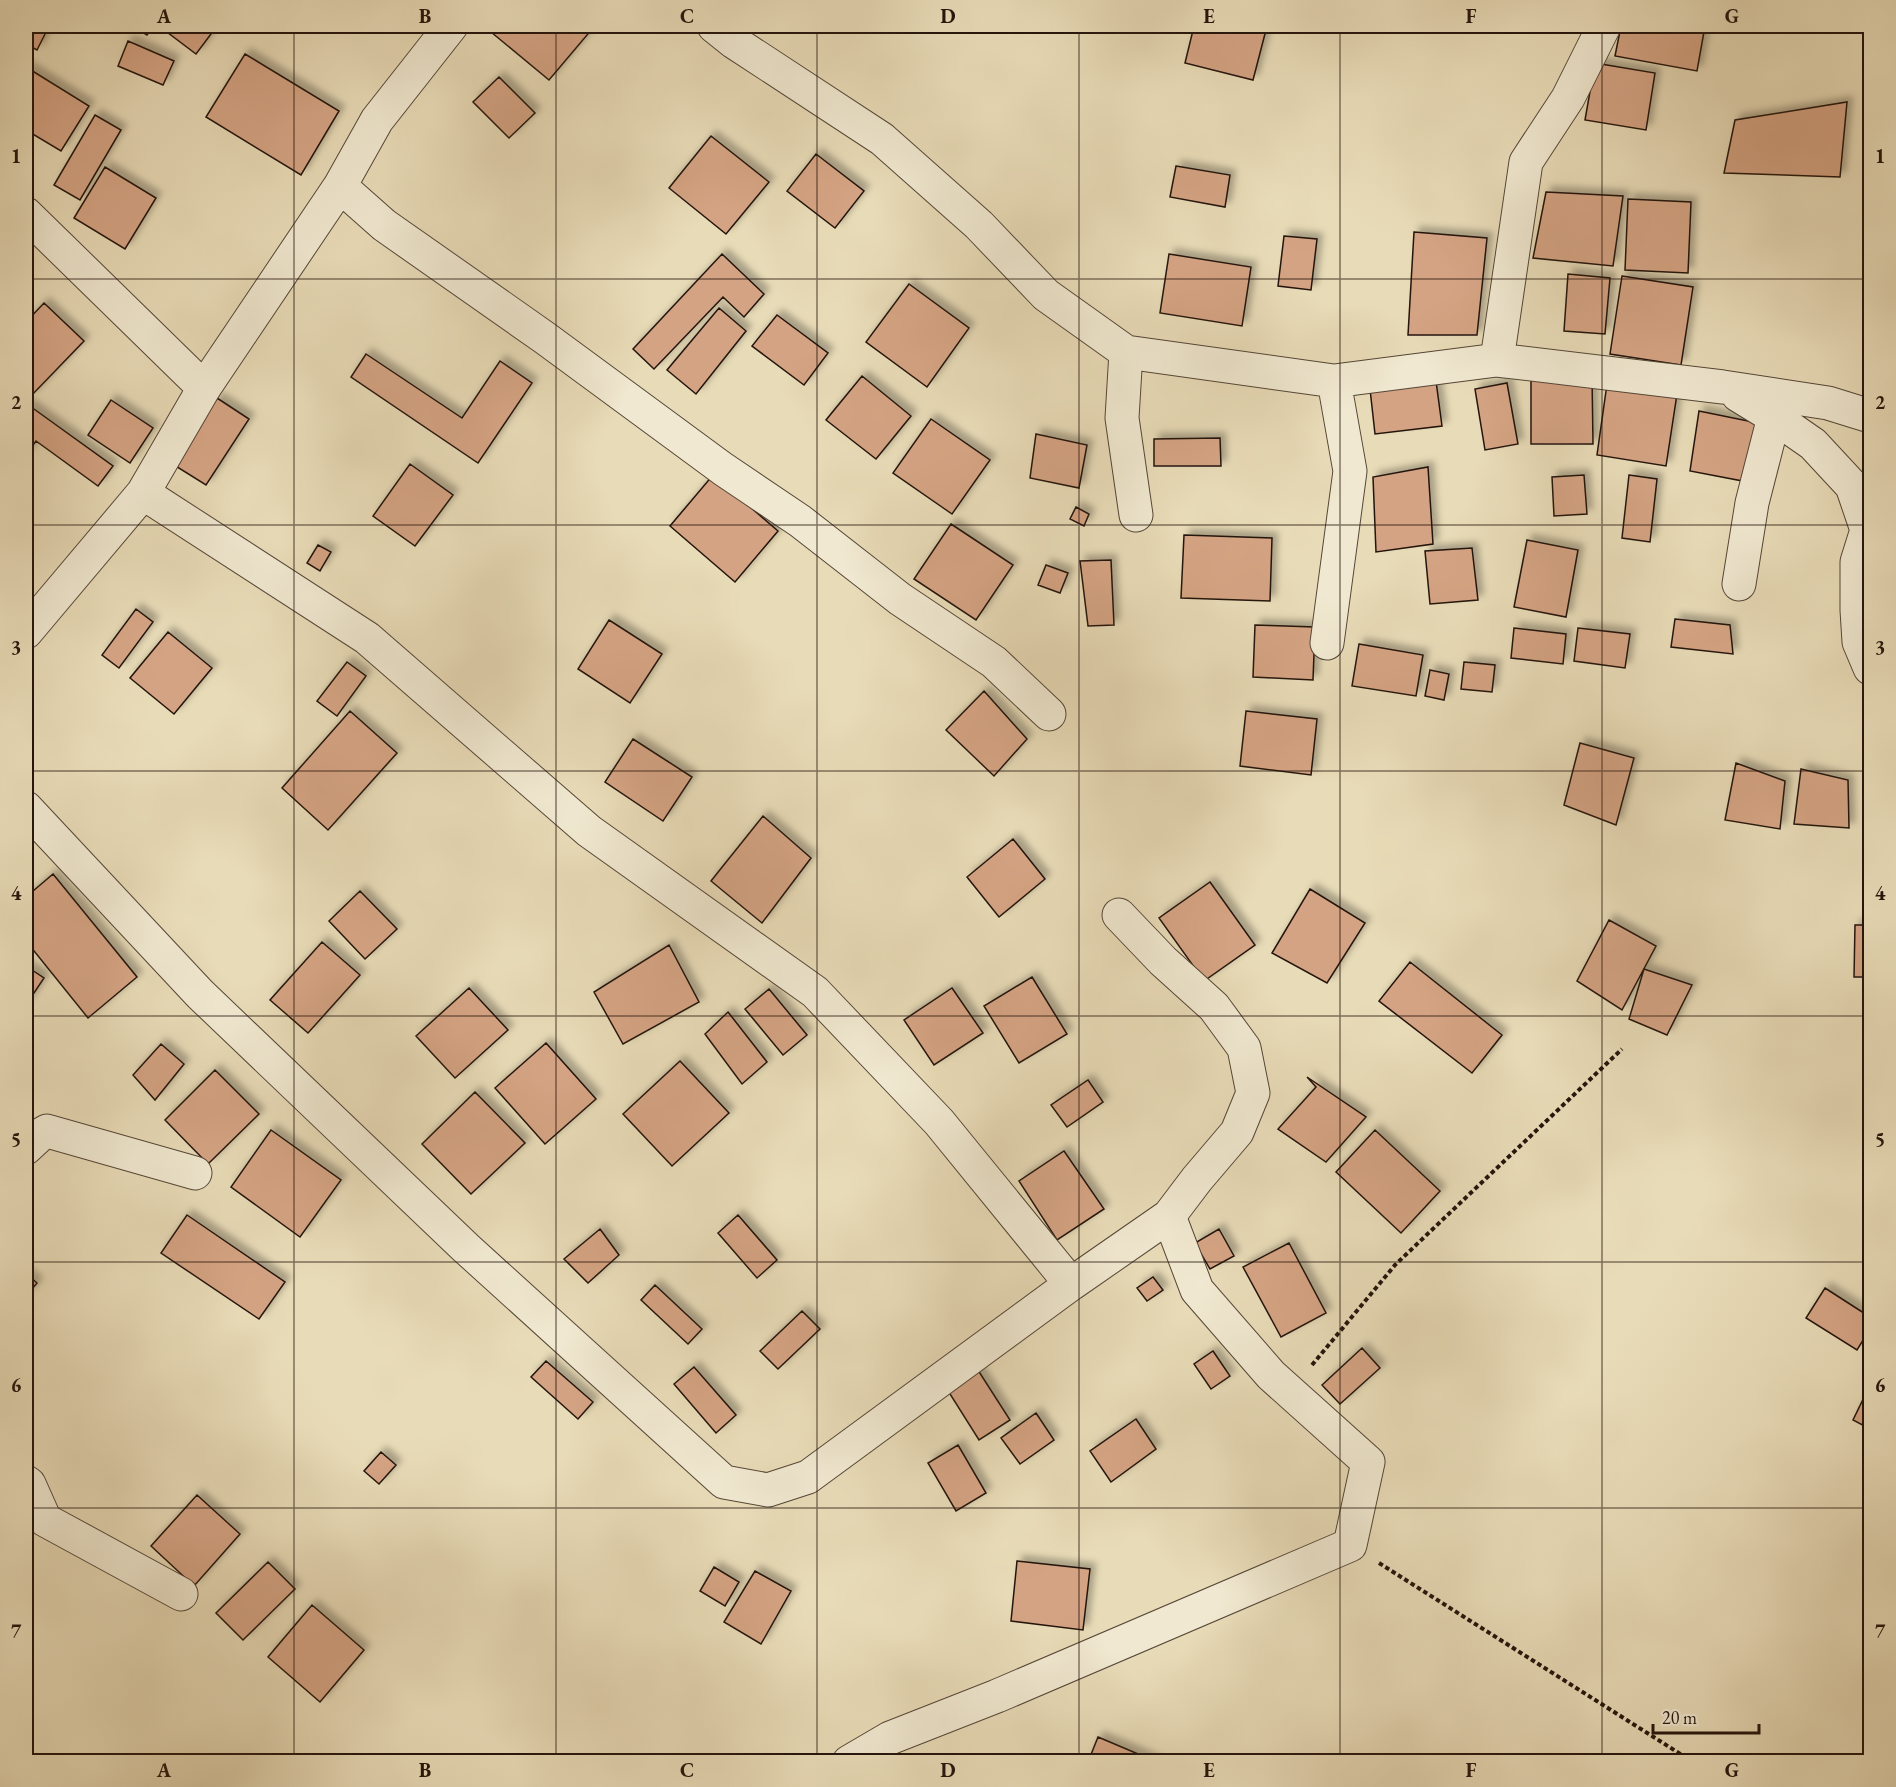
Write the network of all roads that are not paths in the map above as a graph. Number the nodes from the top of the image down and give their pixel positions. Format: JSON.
{"nodes":[{"id":1,"x":451,"y":26,"type":"edge"},
{"id":2,"x":714,"y":26,"type":"edge"},
{"id":3,"x":1604,"y":26,"type":"edge"},
{"id":4,"x":340,"y":186,"type":"junction"},
{"id":5,"x":26,"y":214,"type":"edge"},
{"id":6,"x":1126,"y":352,"type":"junction"},
{"id":7,"x":1497,"y":360,"type":"junction"},
{"id":8,"x":1334,"y":381,"type":"junction"},
{"id":9,"x":1723,"y":387,"type":"junction"},
{"id":10,"x":204,"y":388,"type":"junction"},
{"id":11,"x":1870,"y":416,"type":"edge"},
{"id":12,"x":1774,"y":417,"type":"junction"},
{"id":13,"x":143,"y":493,"type":"junction"},
{"id":14,"x":1136,"y":515,"type":"dead end"},
{"id":15,"x":1739,"y":584,"type":"dead end"},
{"id":16,"x":26,"y":632,"type":"edge"},
{"id":17,"x":1327,"y":643,"type":"dead end"},
{"id":18,"x":1870,"y":668,"type":"edge"},
{"id":19,"x":1049,"y":714,"type":"dead end"},
{"id":20,"x":26,"y":808,"type":"edge"},
{"id":21,"x":1119,"y":915,"type":"dead end"},
{"id":22,"x":26,"y":1148,"type":"edge"},
{"id":23,"x":195,"y":1173,"type":"dead end"},
{"id":24,"x":1169,"y":1216,"type":"junction"},
{"id":25,"x":1071,"y":1284,"type":"junction"},
{"id":26,"x":26,"y":1482,"type":"edge"},
{"id":27,"x":181,"y":1594,"type":"dead end"},
{"id":28,"x":849,"y":1761,"type":"edge"}],
"edges":[{"from":1,"to":4,"type":"street"},
{"from":2,"to":6,"type":"street"},
{"from":3,"to":7,"type":"street"},
{"from":4,"to":10,"type":"street"},
{"from":4,"to":19,"type":"street"},
{"from":5,"to":10,"type":"street"},
{"from":6,"to":8,"type":"street"},
{"from":6,"to":14,"type":"street"},
{"from":7,"to":8,"type":"street"},
{"from":7,"to":9,"type":"street"},
{"from":8,"to":17,"type":"street"},
{"from":9,"to":11,"type":"street"},
{"from":9,"to":12,"type":"street"},
{"from":10,"to":13,"type":"street"},
{"from":12,"to":15,"type":"street"},
{"from":12,"to":18,"type":"street"},
{"from":13,"to":16,"type":"street"},
{"from":13,"to":25,"type":"street"},
{"from":20,"to":25,"type":"street"},
{"from":21,"to":24,"type":"street"},
{"from":22,"to":23,"type":"street"},
{"from":24,"to":25,"type":"street"},
{"from":24,"to":28,"type":"street"},
{"from":26,"to":27,"type":"street"}]}
